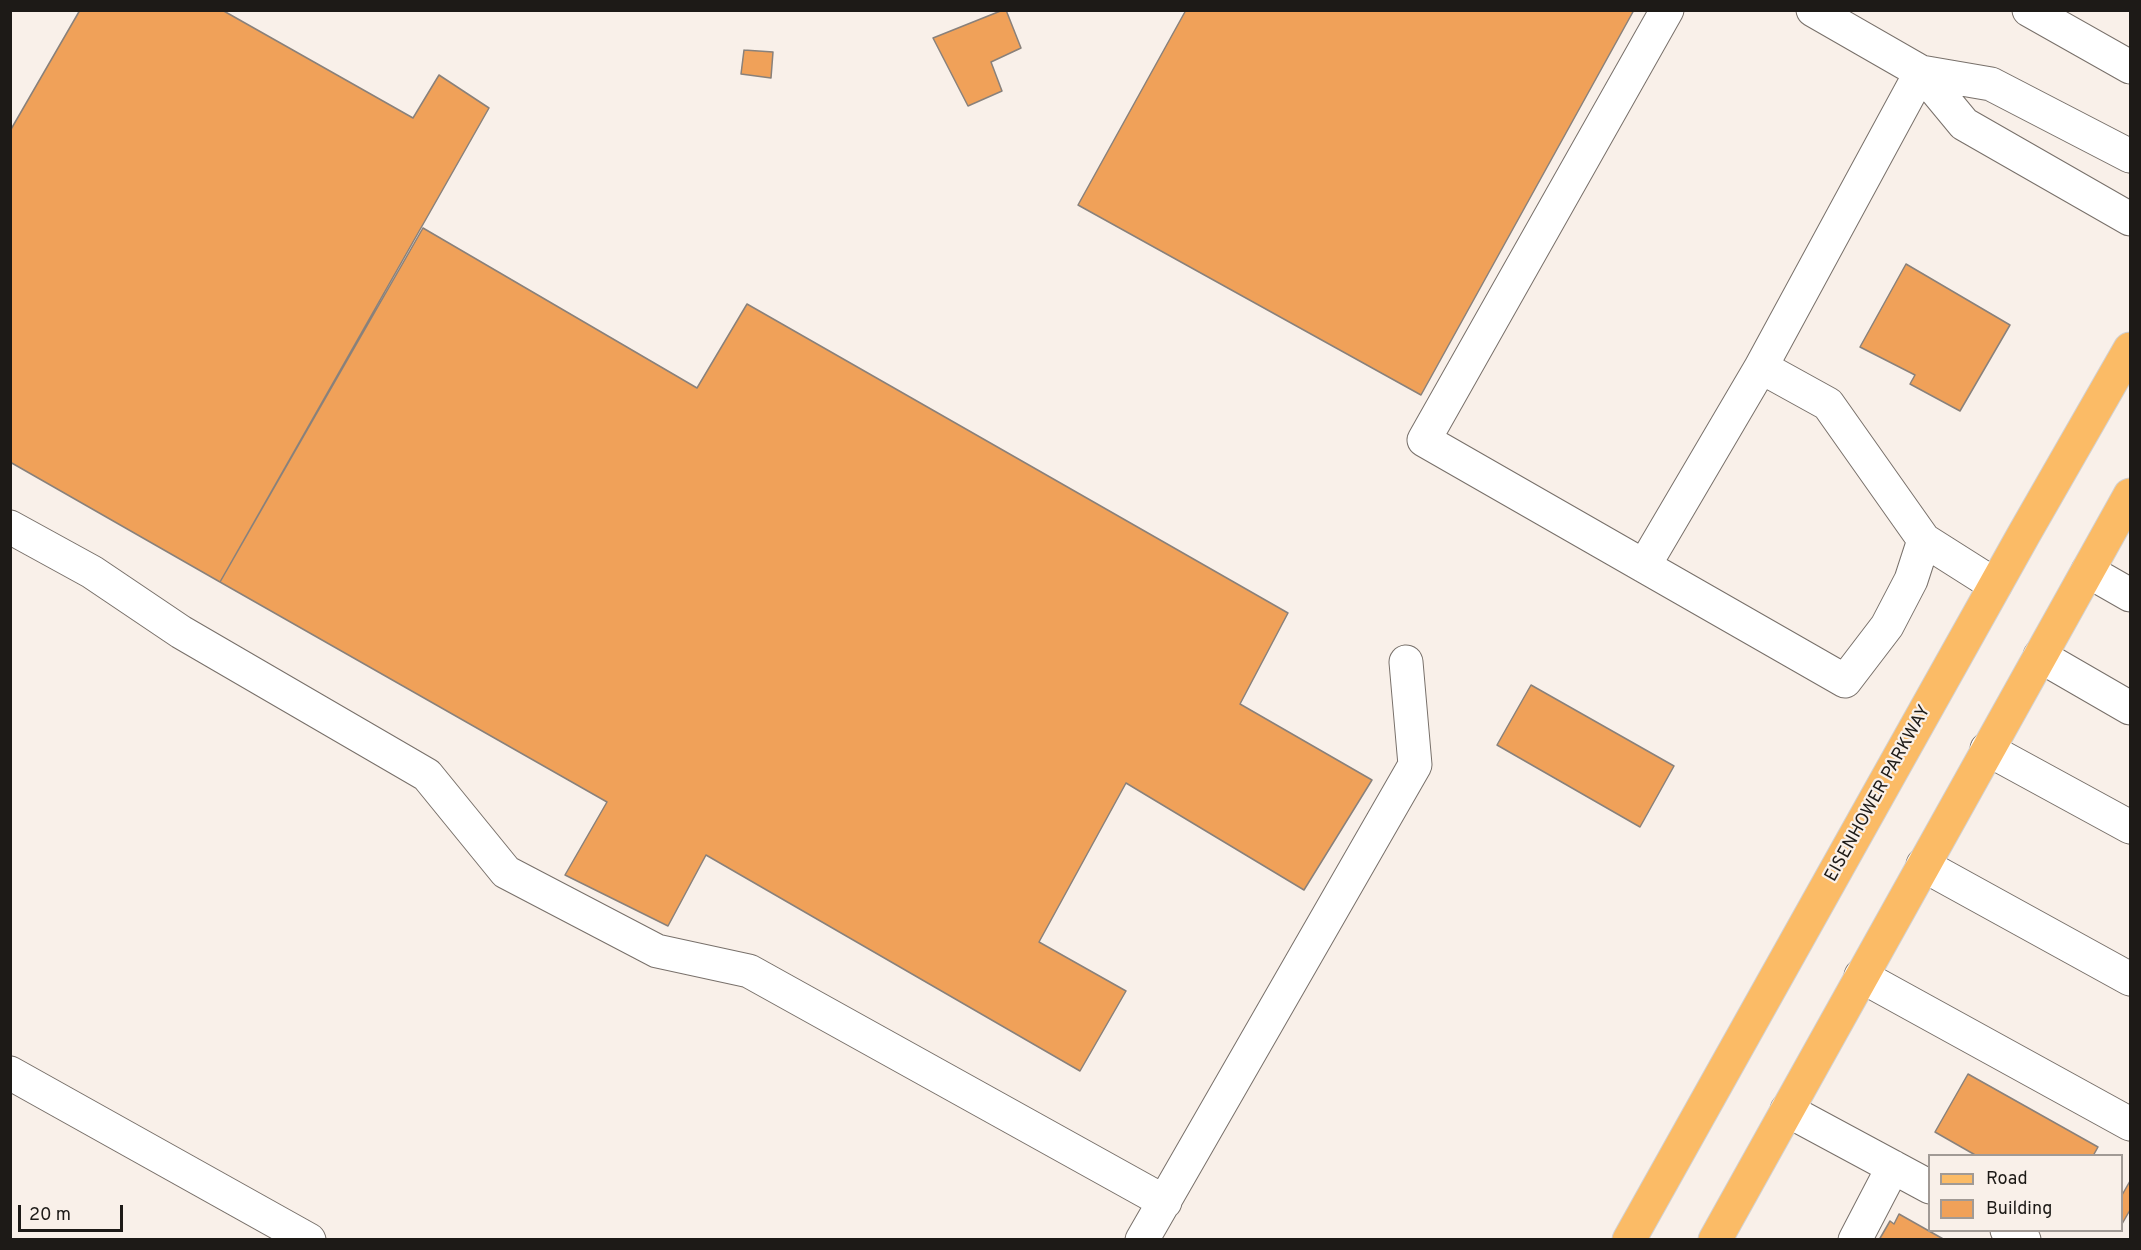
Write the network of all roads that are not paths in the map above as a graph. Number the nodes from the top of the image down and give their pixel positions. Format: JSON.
{"nodes":[{"id":1,"x":1667,"y":10,"type":"edge"},
{"id":2,"x":1813,"y":10,"type":"edge"},
{"id":3,"x":2029,"y":10,"type":"edge"},
{"id":4,"x":2130,"y":67,"type":"edge"},
{"id":5,"x":1921,"y":72,"type":"junction"},
{"id":6,"x":2130,"y":156,"type":"edge"},
{"id":7,"x":2130,"y":219,"type":"edge"},
{"id":8,"x":2130,"y":350,"type":"edge"},
{"id":9,"x":1761,"y":367,"type":"junction"},
{"id":10,"x":2130,"y":495,"type":"edge"},
{"id":11,"x":10,"y":527,"type":"edge"},
{"id":12,"x":1924,"y":540,"type":"junction"},
{"id":13,"x":1644,"y":566,"type":"junction"},
{"id":14,"x":2088,"y":571,"type":"junction"},
{"id":15,"x":1995,"y":585,"type":"junction"},
{"id":16,"x":2130,"y":595,"type":"edge"},
{"id":17,"x":2040,"y":656,"type":"junction"},
{"id":18,"x":1406,"y":662,"type":"dead end"},
{"id":19,"x":2130,"y":708,"type":"edge"},
{"id":20,"x":1987,"y":749,"type":"junction"},
{"id":21,"x":2130,"y":828,"type":"edge"},
{"id":22,"x":1923,"y":865,"type":"junction"},
{"id":23,"x":1861,"y":976,"type":"junction"},
{"id":24,"x":2130,"y":979,"type":"edge"},
{"id":25,"x":10,"y":1073,"type":"edge"},
{"id":26,"x":1787,"y":1110,"type":"junction"},
{"id":27,"x":2130,"y":1124,"type":"edge"},
{"id":28,"x":1893,"y":1167,"type":"junction"},
{"id":29,"x":1928,"y":1186,"type":"edge"},
{"id":30,"x":1165,"y":1202,"type":"junction"},
{"id":31,"x":309,"y":1239,"type":"edge"},
{"id":32,"x":1142,"y":1239,"type":"edge"},
{"id":33,"x":1629,"y":1239,"type":"edge"},
{"id":34,"x":1715,"y":1239,"type":"edge"},
{"id":35,"x":1855,"y":1239,"type":"edge"}],
"edges":[{"from":1,"to":13,"type":"lane"},
{"from":2,"to":5,"type":"lane"},
{"from":3,"to":4,"type":"lane"},
{"from":5,"to":6,"type":"lane"},
{"from":5,"to":7,"type":"lane"},
{"from":5,"to":9,"type":"lane"},
{"from":8,"to":15,"type":"main road","name":"EISENHOWER PARKWAY"},
{"from":9,"to":12,"type":"lane"},
{"from":9,"to":13,"type":"lane"},
{"from":10,"to":14,"type":"main road"},
{"from":11,"to":30,"type":"lane"},
{"from":12,"to":13,"type":"lane"},
{"from":12,"to":15,"type":"lane"},
{"from":14,"to":16,"type":"lane"},
{"from":14,"to":17,"type":"main road"},
{"from":15,"to":33,"type":"main road","name":"EISENHOWER PARKWAY"},
{"from":17,"to":19,"type":"lane"},
{"from":17,"to":20,"type":"main road"},
{"from":18,"to":30,"type":"lane"},
{"from":20,"to":21,"type":"lane"},
{"from":20,"to":22,"type":"main road"},
{"from":22,"to":23,"type":"main road"},
{"from":22,"to":24,"type":"lane"},
{"from":23,"to":26,"type":"main road"},
{"from":23,"to":27,"type":"lane"},
{"from":25,"to":31,"type":"lane"},
{"from":26,"to":28,"type":"lane"},
{"from":26,"to":34,"type":"main road"},
{"from":28,"to":29,"type":"lane"},
{"from":28,"to":35,"type":"lane"},
{"from":30,"to":32,"type":"lane"}]}
